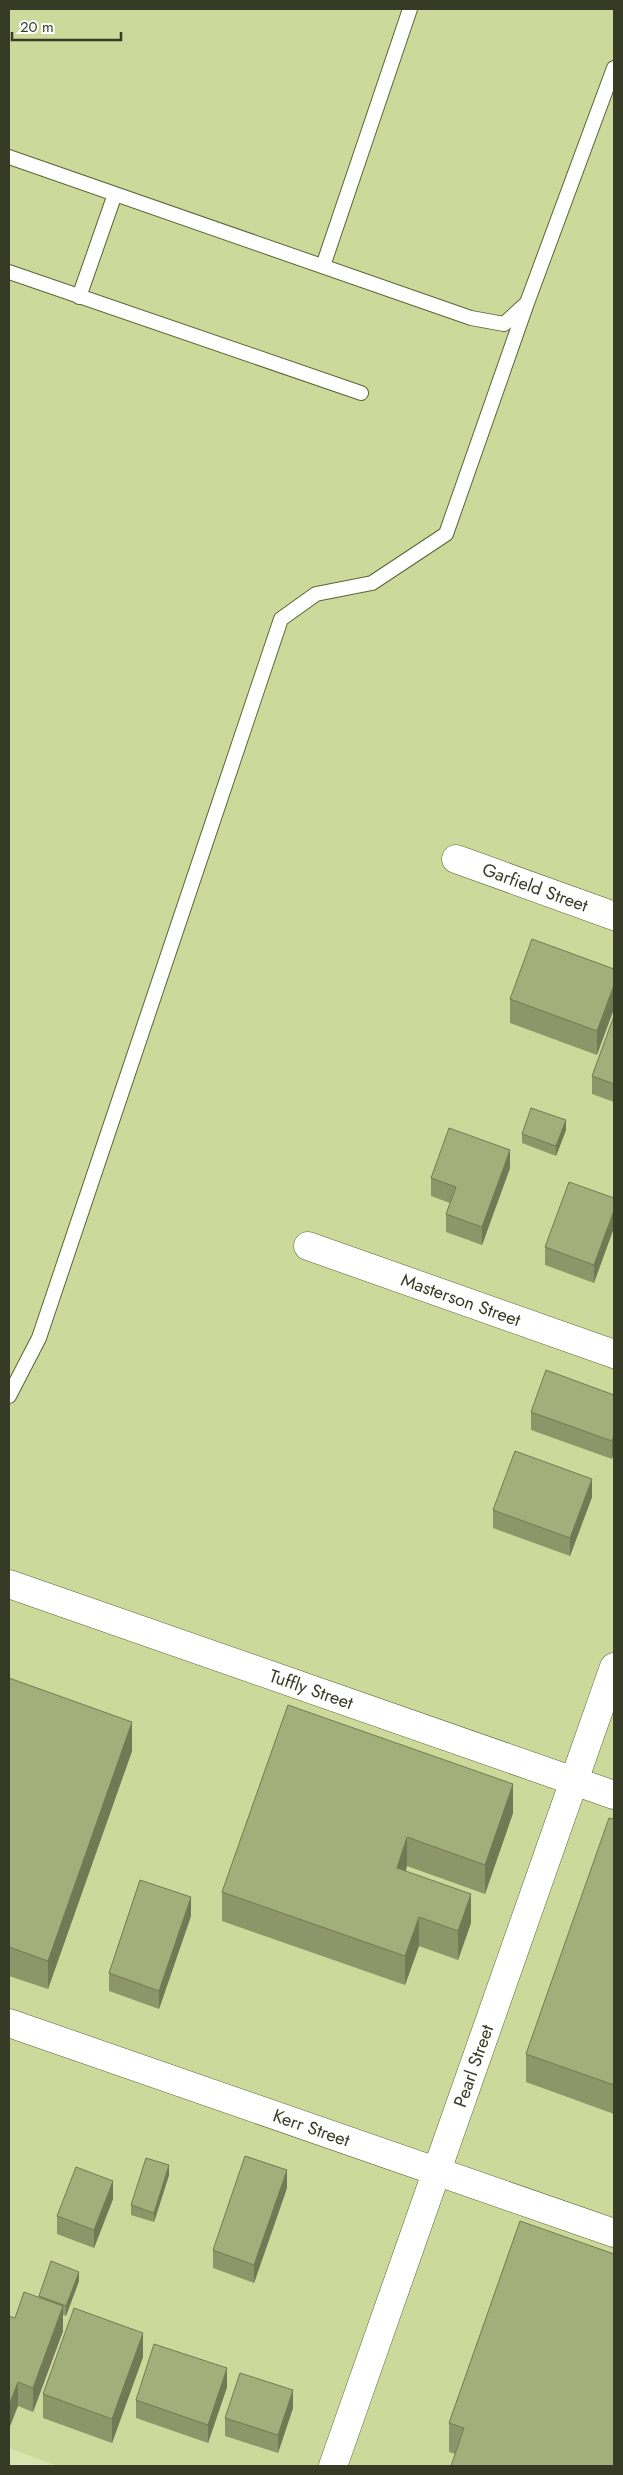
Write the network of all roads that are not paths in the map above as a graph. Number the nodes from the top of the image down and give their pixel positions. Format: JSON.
{"nodes":[{"id":1,"x":410,"y":9,"type":"edge"},
{"id":2,"x":614,"y":68,"type":"edge"},
{"id":3,"x":9,"y":157,"type":"edge"},
{"id":4,"x":114,"y":194,"type":"junction"},
{"id":5,"x":323,"y":266,"type":"junction"},
{"id":6,"x":9,"y":272,"type":"edge"},
{"id":7,"x":79,"y":296,"type":"junction"},
{"id":8,"x":527,"y":303,"type":"junction"},
{"id":9,"x":361,"y":393,"type":"dead end"},
{"id":10,"x":456,"y":859,"type":"dead end"},
{"id":11,"x":614,"y":916,"type":"edge"},
{"id":12,"x":308,"y":1246,"type":"dead end"},
{"id":13,"x":614,"y":1354,"type":"edge"},
{"id":14,"x":9,"y":1396,"type":"edge"},
{"id":15,"x":9,"y":1584,"type":"edge"},
{"id":16,"x":614,"y":1667,"type":"edge"},
{"id":17,"x":575,"y":1782,"type":"junction"},
{"id":18,"x":614,"y":1795,"type":"edge"},
{"id":19,"x":9,"y":2023,"type":"edge"},
{"id":20,"x":435,"y":2170,"type":"junction"},
{"id":21,"x":614,"y":2233,"type":"edge"},
{"id":22,"x":333,"y":2466,"type":"edge"}],
"edges":[{"from":1,"to":5,"type":"lane"},
{"from":2,"to":8,"type":"lane"},
{"from":3,"to":4,"type":"lane"},
{"from":4,"to":5,"type":"lane"},
{"from":4,"to":7,"type":"lane"},
{"from":5,"to":8,"type":"lane"},
{"from":6,"to":7,"type":"lane"},
{"from":7,"to":9,"type":"lane"},
{"from":8,"to":14,"type":"lane"},
{"from":10,"to":11,"type":"street","name":"Garfield Street"},
{"from":12,"to":13,"type":"street","name":"Masterson Street"},
{"from":15,"to":17,"type":"street","name":"Tuffly Street"},
{"from":16,"to":17,"type":"street","name":"Pearl Street"},
{"from":17,"to":18,"type":"street","name":"Tuffly Street"},
{"from":17,"to":20,"type":"street","name":"Pearl Street"},
{"from":19,"to":20,"type":"street","name":"Kerr Street"},
{"from":20,"to":21,"type":"street","name":"Kerr Street"},
{"from":20,"to":22,"type":"street","name":"Pearl Street"}]}
